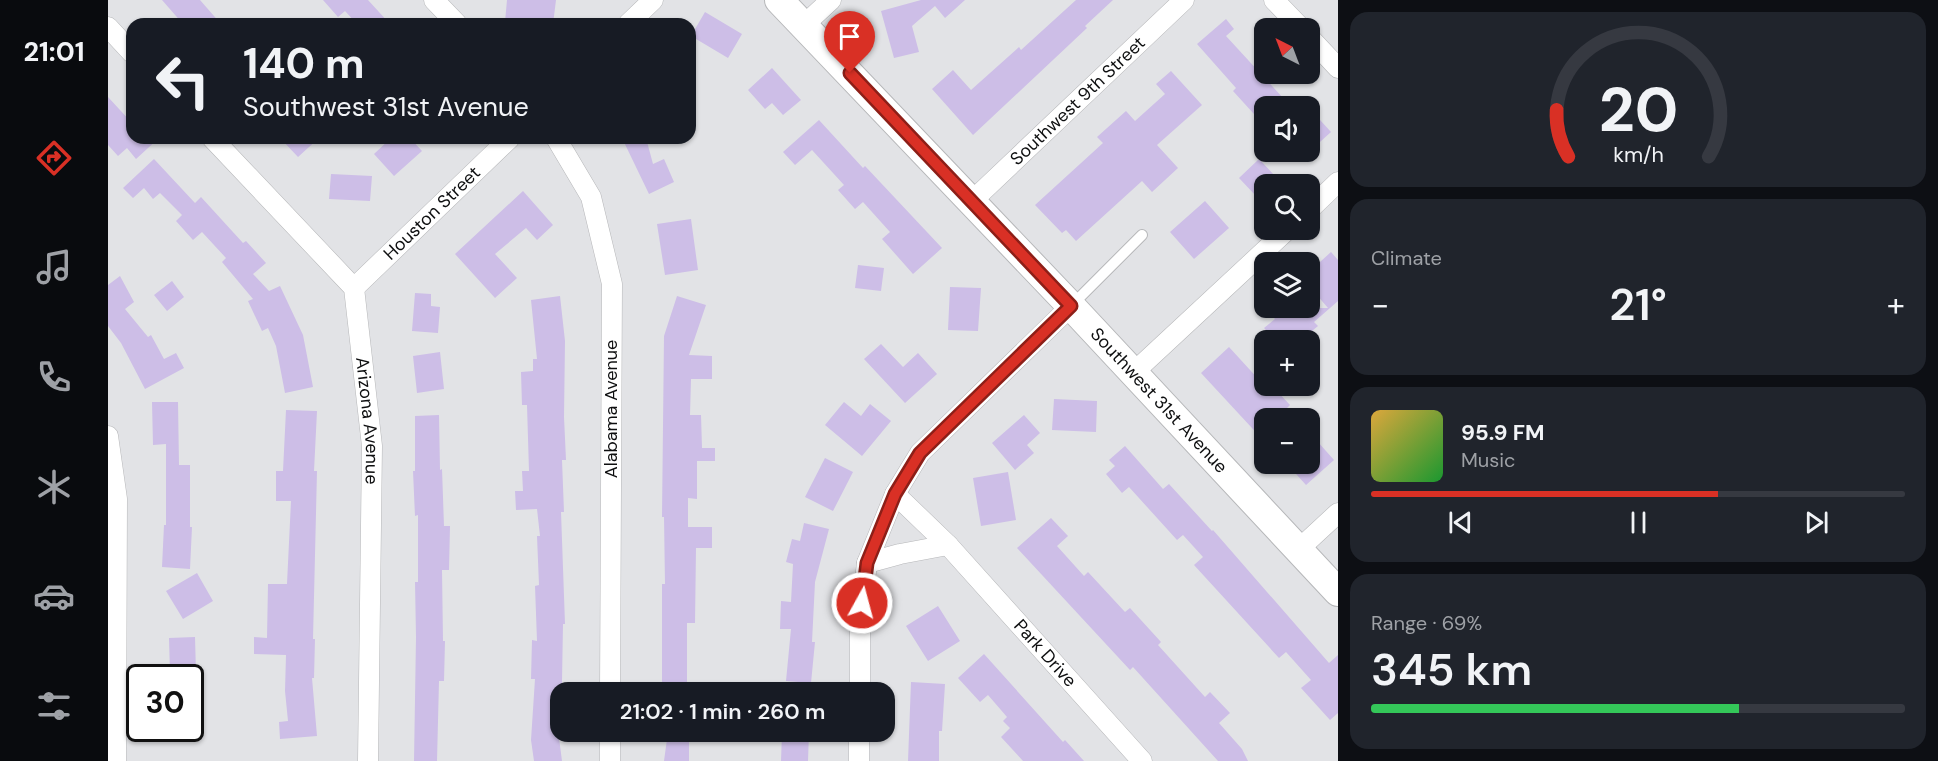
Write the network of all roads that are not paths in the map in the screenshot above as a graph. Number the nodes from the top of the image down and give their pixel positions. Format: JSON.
{"nodes":[{"id":1,"x":434,"y":0,"type":"edge"},
{"id":2,"x":654,"y":0,"type":"edge"},
{"id":3,"x":780,"y":0,"type":"edge"},
{"id":4,"x":831,"y":0,"type":"edge"},
{"id":5,"x":1184,"y":0,"type":"edge"},
{"id":6,"x":1274,"y":0,"type":"edge"},
{"id":7,"x":451,"y":18,"type":"edge"},
{"id":8,"x":634,"y":18,"type":"edge"},
{"id":9,"x":1291,"y":18,"type":"edge"},
{"id":10,"x":804,"y":25,"type":"junction"},
{"id":11,"x":108,"y":27,"type":"edge"},
{"id":12,"x":126,"y":46,"type":"edge"},
{"id":13,"x":1320,"y":49,"type":"edge"},
{"id":14,"x":1338,"y":68,"type":"edge"},
{"id":15,"x":218,"y":144,"type":"edge"},
{"id":16,"x":504,"y":144,"type":"edge"},
{"id":17,"x":559,"y":144,"type":"edge"},
{"id":18,"x":1338,"y":182,"type":"edge"},
{"id":19,"x":1320,"y":199,"type":"edge"},
{"id":20,"x":971,"y":202,"type":"junction"},
{"id":21,"x":1142,"y":236,"type":"dead end"},
{"id":22,"x":1276,"y":240,"type":"edge"},
{"id":23,"x":354,"y":288,"type":"junction"},
{"id":24,"x":1071,"y":306,"type":"junction"},
{"id":25,"x":1132,"y":374,"type":"junction"},
{"id":26,"x":108,"y":436,"type":"edge"},
{"id":27,"x":895,"y":494,"type":"junction"},
{"id":28,"x":1338,"y":513,"type":"edge"},
{"id":29,"x":948,"y":545,"type":"junction"},
{"id":30,"x":1298,"y":550,"type":"junction"},
{"id":31,"x":867,"y":563,"type":"junction"},
{"id":32,"x":1338,"y":592,"type":"edge"},
{"id":33,"x":610,"y":682,"type":"edge"},
{"id":34,"x":860,"y":682,"type":"edge"},
{"id":35,"x":610,"y":742,"type":"edge"},
{"id":36,"x":859,"y":742,"type":"edge"},
{"id":37,"x":116,"y":761,"type":"edge"},
{"id":38,"x":368,"y":761,"type":"edge"},
{"id":39,"x":610,"y":761,"type":"edge"},
{"id":40,"x":859,"y":761,"type":"edge"},
{"id":41,"x":1142,"y":761,"type":"edge"}],
"edges":[{"from":1,"to":7,"type":"street"},
{"from":2,"to":8,"type":"street"},
{"from":3,"to":10,"type":"main road","name":"Southwest 31st Avenue"},
{"from":4,"to":10,"type":"street"},
{"from":5,"to":20,"type":"street","name":"Southwest 9th Street"},
{"from":6,"to":9,"type":"street"},
{"from":10,"to":20,"type":"main road","name":"Southwest 31st Avenue"},
{"from":11,"to":12,"type":"street"},
{"from":13,"to":14,"type":"street"},
{"from":15,"to":23,"type":"street"},
{"from":16,"to":23,"type":"street","name":"Houston Street"},
{"from":17,"to":33,"type":"street","name":"Alabama Avenue"},
{"from":18,"to":19,"type":"street"},
{"from":20,"to":24,"type":"main road","name":"Southwest 31st Avenue"},
{"from":21,"to":24,"type":"lane"},
{"from":22,"to":25,"type":"street"},
{"from":23,"to":38,"type":"street","name":"Arizona Avenue"},
{"from":24,"to":25,"type":"main road","name":"Southwest 31st Avenue"},
{"from":24,"to":27,"type":"street"},
{"from":25,"to":30,"type":"main road","name":"Southwest 31st Avenue"},
{"from":26,"to":37,"type":"street"},
{"from":27,"to":29,"type":"street","name":"Park Drive"},
{"from":27,"to":31,"type":"street"},
{"from":28,"to":30,"type":"street"},
{"from":29,"to":31,"type":"street"},
{"from":29,"to":41,"type":"street","name":"Park Drive"},
{"from":30,"to":32,"type":"main road","name":"Southwest 31st Avenue"},
{"from":31,"to":34,"type":"street"},
{"from":35,"to":39,"type":"street"},
{"from":36,"to":40,"type":"street"}]}
